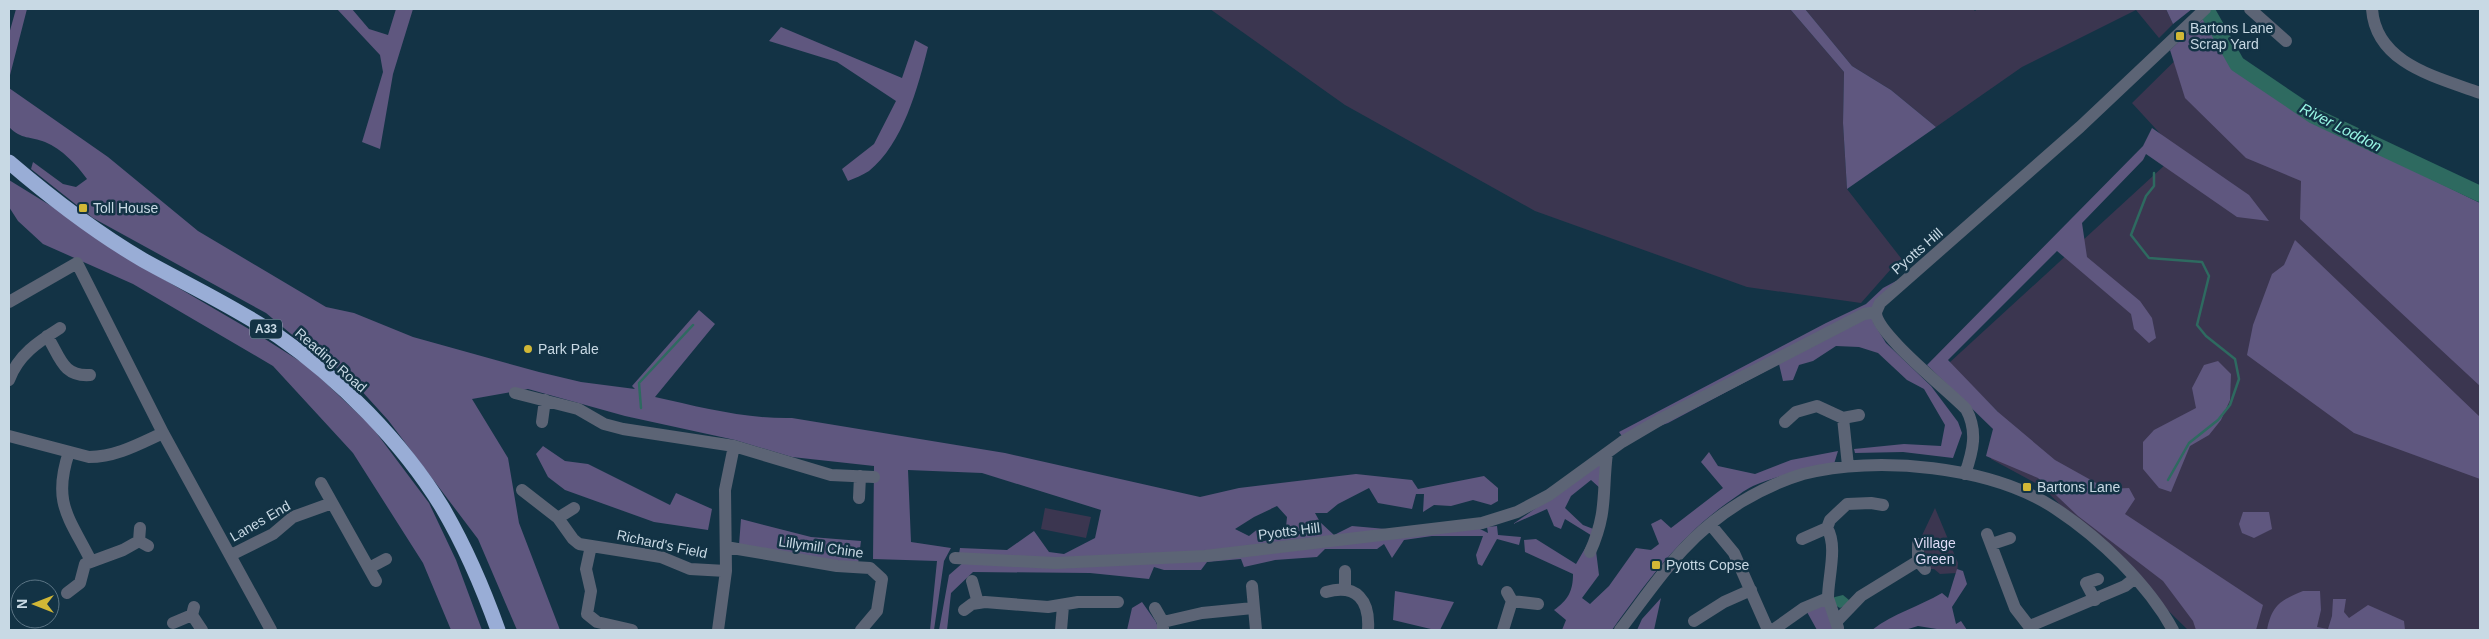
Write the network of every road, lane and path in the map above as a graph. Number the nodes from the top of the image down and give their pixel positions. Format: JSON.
{"nodes":[{"id":1,"x":2205,"y":9,"type":"edge"},
{"id":2,"x":2250,"y":9,"type":"edge"},
{"id":3,"x":2372,"y":9,"type":"edge"},
{"id":4,"x":2286,"y":41,"type":"dead end"},
{"id":5,"x":2480,"y":93,"type":"edge"},
{"id":6,"x":9,"y":162,"type":"edge"},
{"id":7,"x":10,"y":297,"type":"edge"},
{"id":8,"x":1876,"y":312,"type":"junction"},
{"id":9,"x":60,"y":328,"type":"dead end"},
{"id":10,"x":47,"y":336,"type":"junction"},
{"id":11,"x":93,"y":375,"type":"dead end"},
{"id":12,"x":9,"y":380,"type":"edge"},
{"id":13,"x":515,"y":393,"type":"dead end"},
{"id":14,"x":545,"y":400,"type":"junction"},
{"id":15,"x":1859,"y":415,"type":"dead end"},
{"id":16,"x":1843,"y":418,"type":"junction"},
{"id":17,"x":542,"y":422,"type":"dead end"},
{"id":18,"x":1785,"y":422,"type":"dead end"},
{"id":19,"x":163,"y":433,"type":"junction"},
{"id":20,"x":9,"y":436,"type":"edge"},
{"id":21,"x":734,"y":446,"type":"junction"},
{"id":22,"x":69,"y":452,"type":"junction"},
{"id":23,"x":1607,"y":453,"type":"junction"},
{"id":24,"x":1848,"y":466,"type":"junction"},
{"id":25,"x":1965,"y":474,"type":"junction"},
{"id":26,"x":860,"y":476,"type":"junction"},
{"id":27,"x":874,"y":476,"type":"dead end"},
{"id":28,"x":321,"y":483,"type":"dead end"},
{"id":29,"x":522,"y":490,"type":"dead end"},
{"id":30,"x":860,"y":498,"type":"dead end"},
{"id":31,"x":332,"y":503,"type":"junction"},
{"id":32,"x":1883,"y":505,"type":"dead end"},
{"id":33,"x":574,"y":508,"type":"dead end"},
{"id":34,"x":558,"y":518,"type":"junction"},
{"id":35,"x":1710,"y":524,"type":"junction"},
{"id":36,"x":140,"y":528,"type":"dead end"},
{"id":37,"x":1827,"y":528,"type":"junction"},
{"id":38,"x":2010,"y":538,"type":"dead end"},
{"id":39,"x":1802,"y":539,"type":"dead end"},
{"id":40,"x":1918,"y":544,"type":"dead end"},
{"id":41,"x":591,"y":546,"type":"junction"},
{"id":42,"x":726,"y":547,"type":"junction"},
{"id":43,"x":1590,"y":552,"type":"dead end"},
{"id":44,"x":230,"y":555,"type":"junction"},
{"id":45,"x":955,"y":558,"type":"dead end"},
{"id":46,"x":386,"y":559,"type":"dead end"},
{"id":47,"x":91,"y":561,"type":"junction"},
{"id":48,"x":369,"y":568,"type":"junction"},
{"id":49,"x":1344,"y":571,"type":"dead end"},
{"id":50,"x":726,"y":572,"type":"junction"},
{"id":51,"x":2136,"y":578,"type":"junction"},
{"id":52,"x":2098,"y":579,"type":"dead end"},
{"id":53,"x":376,"y":581,"type":"dead end"},
{"id":54,"x":972,"y":581,"type":"dead end"},
{"id":55,"x":1252,"y":586,"type":"dead end"},
{"id":56,"x":1345,"y":589,"type":"junction"},
{"id":57,"x":1751,"y":590,"type":"junction"},
{"id":58,"x":1326,"y":592,"type":"dead end"},
{"id":59,"x":68,"y":593,"type":"dead end"},
{"id":60,"x":1828,"y":598,"type":"junction"},
{"id":61,"x":2096,"y":600,"type":"junction"},
{"id":62,"x":1118,"y":602,"type":"dead end"},
{"id":63,"x":978,"y":603,"type":"junction"},
{"id":64,"x":1538,"y":604,"type":"dead end"},
{"id":65,"x":1064,"y":606,"type":"junction"},
{"id":66,"x":1155,"y":608,"type":"dead end"},
{"id":67,"x":1253,"y":608,"type":"junction"},
{"id":68,"x":964,"y":610,"type":"dead end"},
{"id":69,"x":1694,"y":621,"type":"dead end"},
{"id":70,"x":173,"y":623,"type":"dead end"},
{"id":71,"x":1163,"y":626,"type":"edge"},
{"id":72,"x":1837,"y":626,"type":"edge"},
{"id":73,"x":2031,"y":628,"type":"edge"},
{"id":74,"x":202,"y":630,"type":"edge"},
{"id":75,"x":272,"y":630,"type":"edge"},
{"id":76,"x":498,"y":630,"type":"edge"},
{"id":77,"x":628,"y":630,"type":"edge"},
{"id":78,"x":632,"y":630,"type":"edge"},
{"id":79,"x":718,"y":630,"type":"edge"},
{"id":80,"x":861,"y":630,"type":"edge"},
{"id":81,"x":1061,"y":630,"type":"edge"},
{"id":82,"x":1256,"y":630,"type":"edge"},
{"id":83,"x":1368,"y":630,"type":"edge"},
{"id":84,"x":1503,"y":630,"type":"edge"},
{"id":85,"x":1620,"y":630,"type":"edge"},
{"id":86,"x":1768,"y":630,"type":"edge"},
{"id":87,"x":1773,"y":630,"type":"edge"},
{"id":88,"x":2173,"y":630,"type":"edge"}],
"edges":[{"from":1,"to":8,"type":"street","name":"Pyotts Hill"},
{"from":2,"to":4,"type":"street"},
{"from":3,"to":5,"type":"street"},
{"from":6,"to":76,"type":"highway","name":"Reading Road","number":"A33"},
{"from":7,"to":19,"type":"street"},
{"from":8,"to":23,"type":"street","name":"Pyotts Hill"},
{"from":8,"to":25,"type":"street"},
{"from":9,"to":10,"type":"street"},
{"from":10,"to":11,"type":"street"},
{"from":10,"to":12,"type":"street"},
{"from":13,"to":14,"type":"street"},
{"from":14,"to":17,"type":"street"},
{"from":14,"to":21,"type":"street"},
{"from":15,"to":16,"type":"street"},
{"from":16,"to":18,"type":"street"},
{"from":16,"to":24,"type":"street"},
{"from":19,"to":22,"type":"street"},
{"from":19,"to":44,"type":"street"},
{"from":20,"to":22,"type":"street"},
{"from":21,"to":26,"type":"street"},
{"from":21,"to":42,"type":"street"},
{"from":22,"to":47,"type":"street"},
{"from":23,"to":43,"type":"street"},
{"from":23,"to":45,"type":"street","name":"Pyotts Hill"},
{"from":24,"to":25,"type":"street"},
{"from":24,"to":35,"type":"street"},
{"from":25,"to":51,"type":"street"},
{"from":26,"to":27,"type":"street"},
{"from":26,"to":30,"type":"street"},
{"from":28,"to":31,"type":"street"},
{"from":29,"to":34,"type":"street","name":"Richard's Field"},
{"from":31,"to":44,"type":"street","name":"Lanes End"},
{"from":31,"to":48,"type":"street"},
{"from":32,"to":37,"type":"street"},
{"from":33,"to":34,"type":"street"},
{"from":34,"to":41,"type":"street","name":"Richard's Field"},
{"from":35,"to":57,"type":"street"},
{"from":35,"to":85,"type":"street"},
{"from":36,"to":47,"type":"street"},
{"from":37,"to":39,"type":"street"},
{"from":37,"to":60,"type":"street"},
{"from":38,"to":73,"type":"street"},
{"from":40,"to":72,"type":"street"},
{"from":41,"to":50,"type":"street","name":"Richard's Field"},
{"from":41,"to":77,"type":"street"},
{"from":42,"to":50,"type":"street"},
{"from":42,"to":80,"type":"street","name":"Lillymill Chine"},
{"from":44,"to":75,"type":"street"},
{"from":46,"to":48,"type":"street"},
{"from":47,"to":59,"type":"street"},
{"from":48,"to":53,"type":"street"},
{"from":49,"to":56,"type":"street"},
{"from":50,"to":79,"type":"street"},
{"from":51,"to":61,"type":"street"},
{"from":51,"to":88,"type":"street"},
{"from":52,"to":61,"type":"street"},
{"from":54,"to":63,"type":"street"},
{"from":55,"to":67,"type":"street"},
{"from":56,"to":58,"type":"street"},
{"from":56,"to":83,"type":"street"},
{"from":57,"to":69,"type":"street"},
{"from":57,"to":86,"type":"street"},
{"from":60,"to":72,"type":"street"},
{"from":60,"to":87,"type":"street"},
{"from":61,"to":73,"type":"street"},
{"from":62,"to":65,"type":"street"},
{"from":63,"to":65,"type":"street"},
{"from":63,"to":68,"type":"street"},
{"from":64,"to":84,"type":"street"},
{"from":65,"to":81,"type":"street"},
{"from":66,"to":71,"type":"street"},
{"from":67,"to":71,"type":"street"},
{"from":67,"to":82,"type":"street"},
{"from":70,"to":74,"type":"street"},
{"from":77,"to":78,"type":"street"}]}
